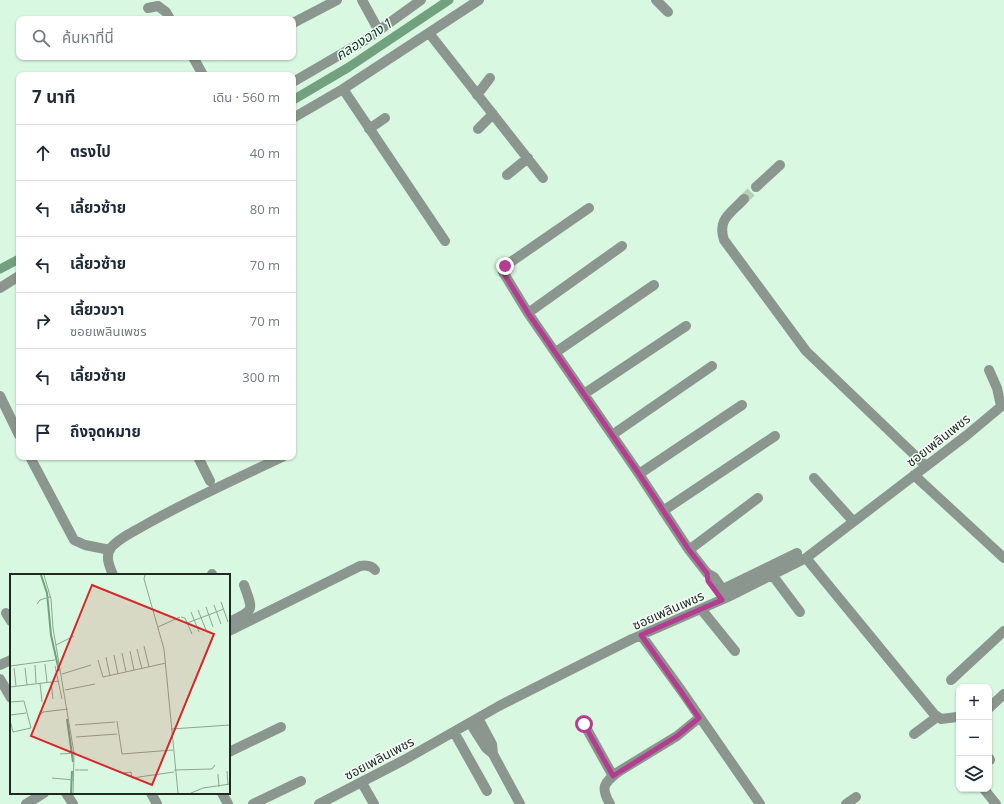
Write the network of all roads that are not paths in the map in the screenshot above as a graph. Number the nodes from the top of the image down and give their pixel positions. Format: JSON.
{"nodes":[{"id":1,"x":337,"y":0,"type":"edge"},
{"id":2,"x":362,"y":0,"type":"edge"},
{"id":3,"x":420,"y":0,"type":"edge"},
{"id":4,"x":479,"y":0,"type":"edge"},
{"id":5,"x":656,"y":0,"type":"edge"},
{"id":6,"x":148,"y":8,"type":"dead end"},
{"id":7,"x":668,"y":12,"type":"dead end"},
{"id":8,"x":168,"y":16,"type":"edge"},
{"id":9,"x":296,"y":21,"type":"edge"},
{"id":10,"x":379,"y":31,"type":"junction"},
{"id":11,"x":429,"y":33,"type":"junction"},
{"id":12,"x":195,"y":60,"type":"edge"},
{"id":13,"x":201,"y":72,"type":"edge"},
{"id":14,"x":490,"y":78,"type":"dead end"},
{"id":15,"x":296,"y":80,"type":"edge"},
{"id":16,"x":343,"y":89,"type":"junction"},
{"id":17,"x":477,"y":95,"type":"junction"},
{"id":18,"x":493,"y":114,"type":"junction"},
{"id":19,"x":296,"y":116,"type":"edge"},
{"id":20,"x":385,"y":118,"type":"dead end"},
{"id":21,"x":369,"y":129,"type":"junction"},
{"id":22,"x":478,"y":129,"type":"dead end"},
{"id":23,"x":528,"y":158,"type":"junction"},
{"id":24,"x":780,"y":165,"type":"dead end"},
{"id":25,"x":508,"y":175,"type":"dead end"},
{"id":26,"x":543,"y":178,"type":"dead end"},
{"id":27,"x":756,"y":187,"type":"tunnel mouth"},
{"id":28,"x":744,"y":199,"type":"tunnel mouth"},
{"id":29,"x":589,"y":208,"type":"dead end"},
{"id":30,"x":445,"y":241,"type":"dead end"},
{"id":31,"x":622,"y":246,"type":"dead end"},
{"id":32,"x":16,"y":277,"type":"edge"},
{"id":33,"x":1,"y":284,"type":"edge"},
{"id":34,"x":654,"y":285,"type":"dead end"},
{"id":35,"x":528,"y":313,"type":"junction"},
{"id":36,"x":686,"y":326,"type":"dead end"},
{"id":37,"x":556,"y":352,"type":"junction"},
{"id":38,"x":712,"y":366,"type":"dead end"},
{"id":39,"x":989,"y":370,"type":"dead end"},
{"id":40,"x":584,"y":394,"type":"junction"},
{"id":41,"x":0,"y":396,"type":"edge"},
{"id":42,"x":742,"y":405,"type":"dead end"},
{"id":43,"x":1002,"y":405,"type":"edge"},
{"id":44,"x":16,"y":429,"type":"edge"},
{"id":45,"x":612,"y":435,"type":"junction"},
{"id":46,"x":775,"y":436,"type":"dead end"},
{"id":47,"x":32,"y":460,"type":"edge"},
{"id":48,"x":200,"y":460,"type":"edge"},
{"id":49,"x":276,"y":460,"type":"edge"},
{"id":50,"x":926,"y":466,"type":"junction"},
{"id":51,"x":639,"y":474,"type":"junction"},
{"id":52,"x":914,"y":475,"type":"junction"},
{"id":53,"x":814,"y":478,"type":"dead end"},
{"id":54,"x":210,"y":481,"type":"dead end"},
{"id":55,"x":758,"y":498,"type":"dead end"},
{"id":56,"x":663,"y":511,"type":"junction"},
{"id":57,"x":853,"y":521,"type":"junction"},
{"id":58,"x":110,"y":550,"type":"junction"},
{"id":59,"x":689,"y":550,"type":"junction"},
{"id":60,"x":802,"y":556,"type":"junction"},
{"id":61,"x":1004,"y":558,"type":"edge"},
{"id":62,"x":375,"y":570,"type":"dead end"},
{"id":63,"x":113,"y":574,"type":"edge"},
{"id":64,"x":773,"y":576,"type":"junction"},
{"id":65,"x":244,"y":585,"type":"dead end"},
{"id":66,"x":724,"y":596,"type":"junction"},
{"id":67,"x":701,"y":609,"type":"junction"},
{"id":68,"x":800,"y":612,"type":"dead end"},
{"id":69,"x":230,"y":622,"type":"edge"},
{"id":70,"x":1004,"y":631,"type":"edge"},
{"id":71,"x":641,"y":635,"type":"junction"},
{"id":72,"x":735,"y":651,"type":"dead end"},
{"id":73,"x":10,"y":660,"type":"edge"},
{"id":74,"x":0,"y":665,"type":"edge"},
{"id":75,"x":0,"y":679,"type":"edge"},
{"id":76,"x":951,"y":680,"type":"dead end"},
{"id":77,"x":1004,"y":694,"type":"edge"},
{"id":78,"x":10,"y":696,"type":"edge"},
{"id":79,"x":992,"y":705,"type":"edge"},
{"id":80,"x":937,"y":717,"type":"junction"},
{"id":81,"x":956,"y":717,"type":"edge"},
{"id":82,"x":699,"y":718,"type":"junction"},
{"id":83,"x":474,"y":720,"type":"junction"},
{"id":84,"x":584,"y":724,"type":"dead end"},
{"id":85,"x":281,"y":727,"type":"dead end"},
{"id":86,"x":454,"y":732,"type":"junction"},
{"id":87,"x":914,"y":734,"type":"dead end"},
{"id":88,"x":230,"y":752,"type":"edge"},
{"id":89,"x":613,"y":776,"type":"junction"},
{"id":90,"x":301,"y":781,"type":"dead end"},
{"id":91,"x":362,"y":783,"type":"junction"},
{"id":92,"x":487,"y":791,"type":"dead end"},
{"id":93,"x":986,"y":792,"type":"edge"},
{"id":94,"x":42,"y":794,"type":"edge"},
{"id":95,"x":67,"y":794,"type":"edge"},
{"id":96,"x":152,"y":794,"type":"edge"},
{"id":97,"x":223,"y":794,"type":"edge"},
{"id":98,"x":856,"y":797,"type":"dead end"},
{"id":99,"x":26,"y":804,"type":"edge"},
{"id":100,"x":73,"y":804,"type":"edge"},
{"id":101,"x":157,"y":804,"type":"edge"},
{"id":102,"x":228,"y":804,"type":"edge"},
{"id":103,"x":253,"y":804,"type":"edge"},
{"id":104,"x":319,"y":804,"type":"edge"},
{"id":105,"x":374,"y":804,"type":"edge"},
{"id":106,"x":520,"y":804,"type":"edge"},
{"id":107,"x":610,"y":804,"type":"edge"},
{"id":108,"x":760,"y":804,"type":"edge"},
{"id":109,"x":846,"y":804,"type":"edge"},
{"id":110,"x":996,"y":804,"type":"edge"}],
"edges":[{"from":1,"to":9,"type":"street"},
{"from":2,"to":10,"type":"street"},
{"from":3,"to":10,"type":"street"},
{"from":4,"to":11,"type":"street"},
{"from":5,"to":7,"type":"street"},
{"from":6,"to":8,"type":"street"},
{"from":10,"to":15,"type":"street"},
{"from":11,"to":16,"type":"street"},
{"from":11,"to":17,"type":"street"},
{"from":12,"to":13,"type":"street"},
{"from":14,"to":17,"type":"street"},
{"from":16,"to":19,"type":"street"},
{"from":16,"to":21,"type":"street"},
{"from":17,"to":18,"type":"street"},
{"from":18,"to":22,"type":"street"},
{"from":18,"to":23,"type":"street"},
{"from":20,"to":21,"type":"street"},
{"from":21,"to":30,"type":"street"},
{"from":23,"to":25,"type":"street"},
{"from":23,"to":26,"type":"street"},
{"from":24,"to":27,"type":"street"},
{"from":28,"to":50,"type":"street"},
{"from":29,"to":35,"type":"street"},
{"from":31,"to":35,"type":"street"},
{"from":32,"to":33,"type":"street"},
{"from":34,"to":37,"type":"street"},
{"from":35,"to":37,"type":"street"},
{"from":36,"to":40,"type":"street"},
{"from":37,"to":40,"type":"street"},
{"from":38,"to":45,"type":"street"},
{"from":39,"to":43,"type":"street"},
{"from":40,"to":45,"type":"street"},
{"from":41,"to":44,"type":"street"},
{"from":42,"to":51,"type":"street"},
{"from":43,"to":50,"type":"street","name":"ซอยเพลินเพชร"},
{"from":45,"to":51,"type":"street"},
{"from":46,"to":56,"type":"street"},
{"from":47,"to":58,"type":"street"},
{"from":48,"to":54,"type":"street"},
{"from":49,"to":58,"type":"street"},
{"from":50,"to":52,"type":"street","name":"ซอยเพลินเพชร"},
{"from":51,"to":56,"type":"street"},
{"from":52,"to":57,"type":"street","name":"ซอยเพลินเพชร"},
{"from":52,"to":61,"type":"street"},
{"from":53,"to":57,"type":"street"},
{"from":55,"to":59,"type":"street"},
{"from":56,"to":59,"type":"street"},
{"from":57,"to":60,"type":"street","name":"ซอยเพลินเพชร"},
{"from":58,"to":63,"type":"street"},
{"from":59,"to":66,"type":"street"},
{"from":60,"to":64,"type":"street","name":"ซอยเพลินเพชร"},
{"from":60,"to":66,"type":"street"},
{"from":60,"to":80,"type":"street"},
{"from":62,"to":69,"type":"street"},
{"from":64,"to":66,"type":"street","name":"ซอยเพลินเพชร"},
{"from":64,"to":68,"type":"street"},
{"from":65,"to":69,"type":"street"},
{"from":66,"to":67,"type":"street","name":"ซอยเพลินเพชร"},
{"from":67,"to":71,"type":"street","name":"ซอยเพลินเพชร"},
{"from":67,"to":72,"type":"street"},
{"from":70,"to":76,"type":"street"},
{"from":71,"to":82,"type":"street"},
{"from":71,"to":83,"type":"street","name":"ซอยเพลินเพชร"},
{"from":73,"to":74,"type":"street"},
{"from":75,"to":78,"type":"street"},
{"from":77,"to":79,"type":"street"},
{"from":80,"to":81,"type":"street"},
{"from":80,"to":87,"type":"street"},
{"from":82,"to":89,"type":"street"},
{"from":82,"to":108,"type":"street"},
{"from":83,"to":86,"type":"street","name":"ซอยเพลินเพชร"},
{"from":83,"to":106,"type":"street"},
{"from":84,"to":89,"type":"street"},
{"from":85,"to":88,"type":"street"},
{"from":86,"to":91,"type":"street","name":"ซอยเพลินเพชร"},
{"from":86,"to":92,"type":"street"},
{"from":89,"to":107,"type":"street"},
{"from":90,"to":103,"type":"street"},
{"from":91,"to":104,"type":"street","name":"ซอยเพลินเพชร"},
{"from":91,"to":105,"type":"street"},
{"from":93,"to":110,"type":"street"},
{"from":94,"to":99,"type":"street"},
{"from":95,"to":100,"type":"street"},
{"from":96,"to":101,"type":"street"},
{"from":97,"to":102,"type":"street"},
{"from":98,"to":109,"type":"street"}]}
